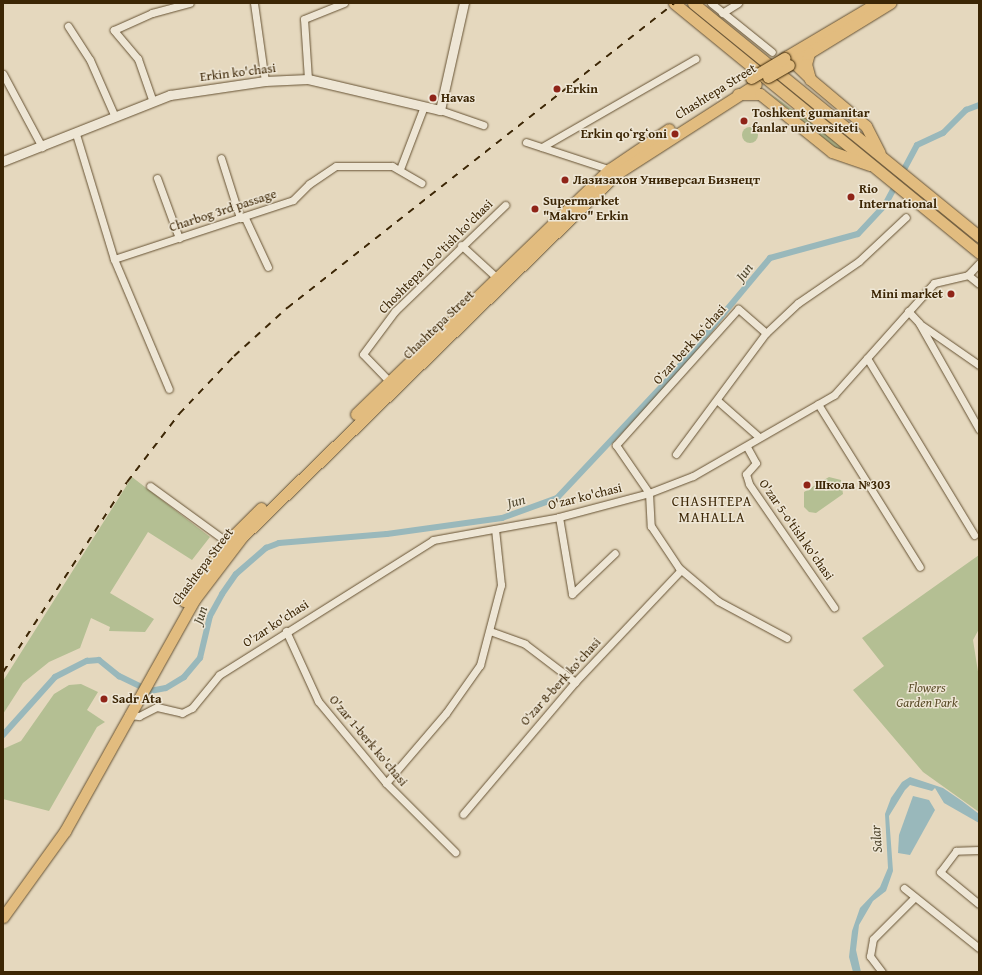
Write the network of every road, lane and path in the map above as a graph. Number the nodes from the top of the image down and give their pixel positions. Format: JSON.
{"nodes":[{"id":1,"x":186,"y":3,"type":"edge"},
{"id":2,"x":254,"y":3,"type":"edge"},
{"id":3,"x":344,"y":3,"type":"edge"},
{"id":4,"x":464,"y":3,"type":"edge"},
{"id":5,"x":674,"y":3,"type":"edge"},
{"id":6,"x":693,"y":3,"type":"edge"},
{"id":7,"x":710,"y":3,"type":"edge"},
{"id":8,"x":738,"y":3,"type":"edge"},
{"id":9,"x":877,"y":3,"type":"edge"},
{"id":10,"x":890,"y":3,"type":"edge"},
{"id":11,"x":722,"y":13,"type":"junction"},
{"id":12,"x":68,"y":26,"type":"dead end"},
{"id":13,"x":772,"y":52,"type":"dead end"},
{"id":14,"x":809,"y":53,"type":"junction"},
{"id":15,"x":695,"y":59,"type":"dead end"},
{"id":16,"x":788,"y":60,"type":"junction"},
{"id":17,"x":3,"y":74,"type":"edge"},
{"id":18,"x":308,"y":79,"type":"junction"},
{"id":19,"x":810,"y":79,"type":"junction"},
{"id":20,"x":265,"y":81,"type":"junction"},
{"id":21,"x":753,"y":81,"type":"junction"},
{"id":22,"x":738,"y":94,"type":"junction"},
{"id":23,"x":153,"y":102,"type":"junction"},
{"id":24,"x":424,"y":106,"type":"junction"},
{"id":25,"x":440,"y":110,"type":"junction"},
{"id":26,"x":115,"y":117,"type":"junction"},
{"id":27,"x":483,"y":125,"type":"dead end"},
{"id":28,"x":76,"y":134,"type":"junction"},
{"id":29,"x":526,"y":142,"type":"dead end"},
{"id":30,"x":542,"y":146,"type":"junction"},
{"id":31,"x":42,"y":147,"type":"junction"},
{"id":32,"x":881,"y":155,"type":"junction"},
{"id":33,"x":221,"y":158,"type":"dead end"},
{"id":34,"x":3,"y":161,"type":"edge"},
{"id":35,"x":873,"y":165,"type":"junction"},
{"id":36,"x":400,"y":169,"type":"junction"},
{"id":37,"x":613,"y":172,"type":"junction"},
{"id":38,"x":157,"y":178,"type":"dead end"},
{"id":39,"x":422,"y":183,"type":"dead end"},
{"id":40,"x":505,"y":205,"type":"dead end"},
{"id":41,"x":906,"y":217,"type":"dead end"},
{"id":42,"x":245,"y":218,"type":"junction"},
{"id":43,"x":979,"y":236,"type":"edge"},
{"id":44,"x":179,"y":238,"type":"junction"},
{"id":45,"x":462,"y":245,"type":"junction"},
{"id":46,"x":978,"y":252,"type":"edge"},
{"id":47,"x":114,"y":259,"type":"junction"},
{"id":48,"x":979,"y":263,"type":"edge"},
{"id":49,"x":268,"y":267,"type":"dead end"},
{"id":50,"x":968,"y":276,"type":"junction"},
{"id":51,"x":496,"y":278,"type":"junction"},
{"id":52,"x":979,"y":284,"type":"edge"},
{"id":53,"x":908,"y":311,"type":"junction"},
{"id":54,"x":918,"y":323,"type":"junction"},
{"id":55,"x":766,"y":333,"type":"junction"},
{"id":56,"x":426,"y":351,"type":"junction"},
{"id":57,"x":867,"y":358,"type":"junction"},
{"id":58,"x":979,"y":366,"type":"edge"},
{"id":59,"x":388,"y":380,"type":"junction"},
{"id":60,"x":169,"y":389,"type":"dead end"},
{"id":61,"x":718,"y":402,"type":"junction"},
{"id":62,"x":818,"y":404,"type":"junction"},
{"id":63,"x":979,"y":429,"type":"edge"},
{"id":64,"x":759,"y":437,"type":"junction"},
{"id":65,"x":746,"y":446,"type":"junction"},
{"id":66,"x":676,"y":454,"type":"dead end"},
{"id":67,"x":150,"y":486,"type":"dead end"},
{"id":68,"x":649,"y":493,"type":"junction"},
{"id":69,"x":560,"y":517,"type":"junction"},
{"id":70,"x":495,"y":529,"type":"junction"},
{"id":71,"x":974,"y":535,"type":"dead end"},
{"id":72,"x":227,"y":542,"type":"junction"},
{"id":73,"x":615,"y":553,"type":"dead end"},
{"id":74,"x":920,"y":566,"type":"dead end"},
{"id":75,"x":681,"y":570,"type":"junction"},
{"id":76,"x":834,"y":607,"type":"dead end"},
{"id":77,"x":286,"y":631,"type":"junction"},
{"id":78,"x":490,"y":631,"type":"junction"},
{"id":79,"x":787,"y":638,"type":"dead end"},
{"id":80,"x":151,"y":667,"type":"junction"},
{"id":81,"x":575,"y":682,"type":"junction"},
{"id":82,"x":130,"y":708,"type":"junction"},
{"id":83,"x":100,"y":760,"type":"junction"},
{"id":84,"x":386,"y":783,"type":"junction"},
{"id":85,"x":463,"y":814,"type":"dead end"},
{"id":86,"x":979,"y":850,"type":"edge"},
{"id":87,"x":455,"y":852,"type":"dead end"},
{"id":88,"x":904,"y":888,"type":"dead end"},
{"id":89,"x":915,"y":897,"type":"junction"},
{"id":90,"x":979,"y":904,"type":"edge"},
{"id":91,"x":3,"y":905,"type":"edge"},
{"id":92,"x":3,"y":917,"type":"edge"},
{"id":93,"x":979,"y":948,"type":"edge"},
{"id":94,"x":882,"y":972,"type":"edge"}],
"edges":[{"from":1,"to":23,"type":"street"},
{"from":2,"to":20,"type":"street"},
{"from":3,"to":18,"type":"street"},
{"from":4,"to":25,"type":"main road"},
{"from":5,"to":35,"type":"main road"},
{"from":6,"to":32,"type":"main road"},
{"from":7,"to":11,"type":"street"},
{"from":8,"to":11,"type":"street"},
{"from":9,"to":16,"type":"main road","name":"Chashtepa Street"},
{"from":10,"to":14,"type":"main road","name":"Chashtepa Street"},
{"from":11,"to":13,"type":"street"},
{"from":12,"to":26,"type":"street"},
{"from":14,"to":16,"type":"main road","name":"Chashtepa Street"},
{"from":14,"to":19,"type":"main road"},
{"from":15,"to":30,"type":"street"},
{"from":16,"to":19,"type":"main road"},
{"from":16,"to":21,"type":"main road","name":"Chashtepa Street","bridge":true},
{"from":17,"to":31,"type":"street"},
{"from":18,"to":20,"type":"main road","name":"Erkin ko'chasi"},
{"from":18,"to":24,"type":"main road","name":"Erkin ko'chasi"},
{"from":19,"to":32,"type":"main road"},
{"from":20,"to":23,"type":"main road","name":"Erkin ko'chasi"},
{"from":21,"to":22,"type":"main road","name":"Chashtepa Street"},
{"from":21,"to":37,"type":"main road","name":"Chashtepa Street"},
{"from":22,"to":35,"type":"main road"},
{"from":22,"to":37,"type":"main road","name":"Chashtepa Street"},
{"from":23,"to":26,"type":"main road","name":"Erkin ko'chasi"},
{"from":24,"to":25,"type":"main road","name":"Erkin ko'chasi"},
{"from":24,"to":36,"type":"street"},
{"from":25,"to":27,"type":"street","name":"Erkin ko'chasi"},
{"from":26,"to":28,"type":"main road","name":"Erkin ko'chasi"},
{"from":28,"to":31,"type":"main road","name":"Erkin ko'chasi"},
{"from":28,"to":47,"type":"street"},
{"from":29,"to":30,"type":"street"},
{"from":30,"to":37,"type":"street"},
{"from":31,"to":34,"type":"main road","name":"Erkin ko'chasi"},
{"from":32,"to":43,"type":"main road"},
{"from":33,"to":42,"type":"street"},
{"from":35,"to":46,"type":"main road"},
{"from":36,"to":39,"type":"street","name":"Chаrbog 3rd passage"},
{"from":36,"to":42,"type":"street","name":"Chаrbog 3rd passage"},
{"from":37,"to":51,"type":"main road","name":"Chashtepa Street"},
{"from":37,"to":56,"type":"main road","name":"Chashtepa Street"},
{"from":38,"to":44,"type":"street"},
{"from":40,"to":45,"type":"street","name":"Choshtepa 10-o'tish ko'chasi"},
{"from":41,"to":55,"type":"street"},
{"from":42,"to":44,"type":"street","name":"Chаrbog 3rd passage"},
{"from":42,"to":49,"type":"street"},
{"from":44,"to":47,"type":"street","name":"Chаrbog 3rd passage"},
{"from":45,"to":51,"type":"street"},
{"from":45,"to":59,"type":"street","name":"Choshtepa 10-o'tish ko'chasi"},
{"from":47,"to":60,"type":"street"},
{"from":48,"to":50,"type":"street"},
{"from":50,"to":52,"type":"street"},
{"from":50,"to":53,"type":"street","name":"O'zar ko'chasi"},
{"from":51,"to":56,"type":"main road","name":"Chashtepa Street"},
{"from":53,"to":54,"type":"street"},
{"from":53,"to":57,"type":"street","name":"O'zar ko'chasi"},
{"from":54,"to":58,"type":"street"},
{"from":54,"to":63,"type":"street"},
{"from":55,"to":61,"type":"street"},
{"from":55,"to":68,"type":"street","name":"Oʻzar berk koʻchasi"},
{"from":56,"to":59,"type":"main road","name":"Chashtepa Street"},
{"from":56,"to":80,"type":"main road","name":"Chashtepa Street"},
{"from":57,"to":62,"type":"street","name":"O'zar ko'chasi"},
{"from":57,"to":71,"type":"street"},
{"from":59,"to":72,"type":"main road","name":"Chashtepa Street"},
{"from":61,"to":64,"type":"street"},
{"from":61,"to":66,"type":"street"},
{"from":62,"to":64,"type":"street","name":"O'zar ko'chasi"},
{"from":62,"to":74,"type":"street"},
{"from":64,"to":65,"type":"street","name":"O'zar ko'chasi"},
{"from":65,"to":68,"type":"street","name":"O'zar ko'chasi"},
{"from":65,"to":76,"type":"street","name":"O'zar 5-o'tish ko'chasi"},
{"from":67,"to":72,"type":"street"},
{"from":68,"to":69,"type":"street","name":"O'zar ko'chasi"},
{"from":68,"to":75,"type":"street"},
{"from":69,"to":70,"type":"street","name":"O'zar ko'chasi"},
{"from":69,"to":73,"type":"street"},
{"from":70,"to":77,"type":"street","name":"O'zar ko'chasi"},
{"from":70,"to":78,"type":"street"},
{"from":72,"to":80,"type":"main road","name":"Chashtepa Street"},
{"from":75,"to":79,"type":"street"},
{"from":75,"to":81,"type":"street","name":"Oʻzar 8-berk koʻchasi"},
{"from":77,"to":82,"type":"street","name":"O'zar ko'chasi"},
{"from":77,"to":84,"type":"street","name":"O'zar 1-berk ko'chasi"},
{"from":78,"to":81,"type":"street"},
{"from":78,"to":84,"type":"street"},
{"from":80,"to":82,"type":"main road","name":"Chashtepa Street"},
{"from":81,"to":85,"type":"street","name":"Oʻzar 8-berk koʻchasi"},
{"from":82,"to":83,"type":"main road","name":"Chashtepa Street"},
{"from":83,"to":91,"type":"main road"},
{"from":83,"to":92,"type":"main road"},
{"from":84,"to":87,"type":"street","name":"O'zar 1-berk ko'chasi"},
{"from":86,"to":90,"type":"street"},
{"from":88,"to":89,"type":"street"},
{"from":89,"to":93,"type":"street"},
{"from":89,"to":94,"type":"street"}]}
